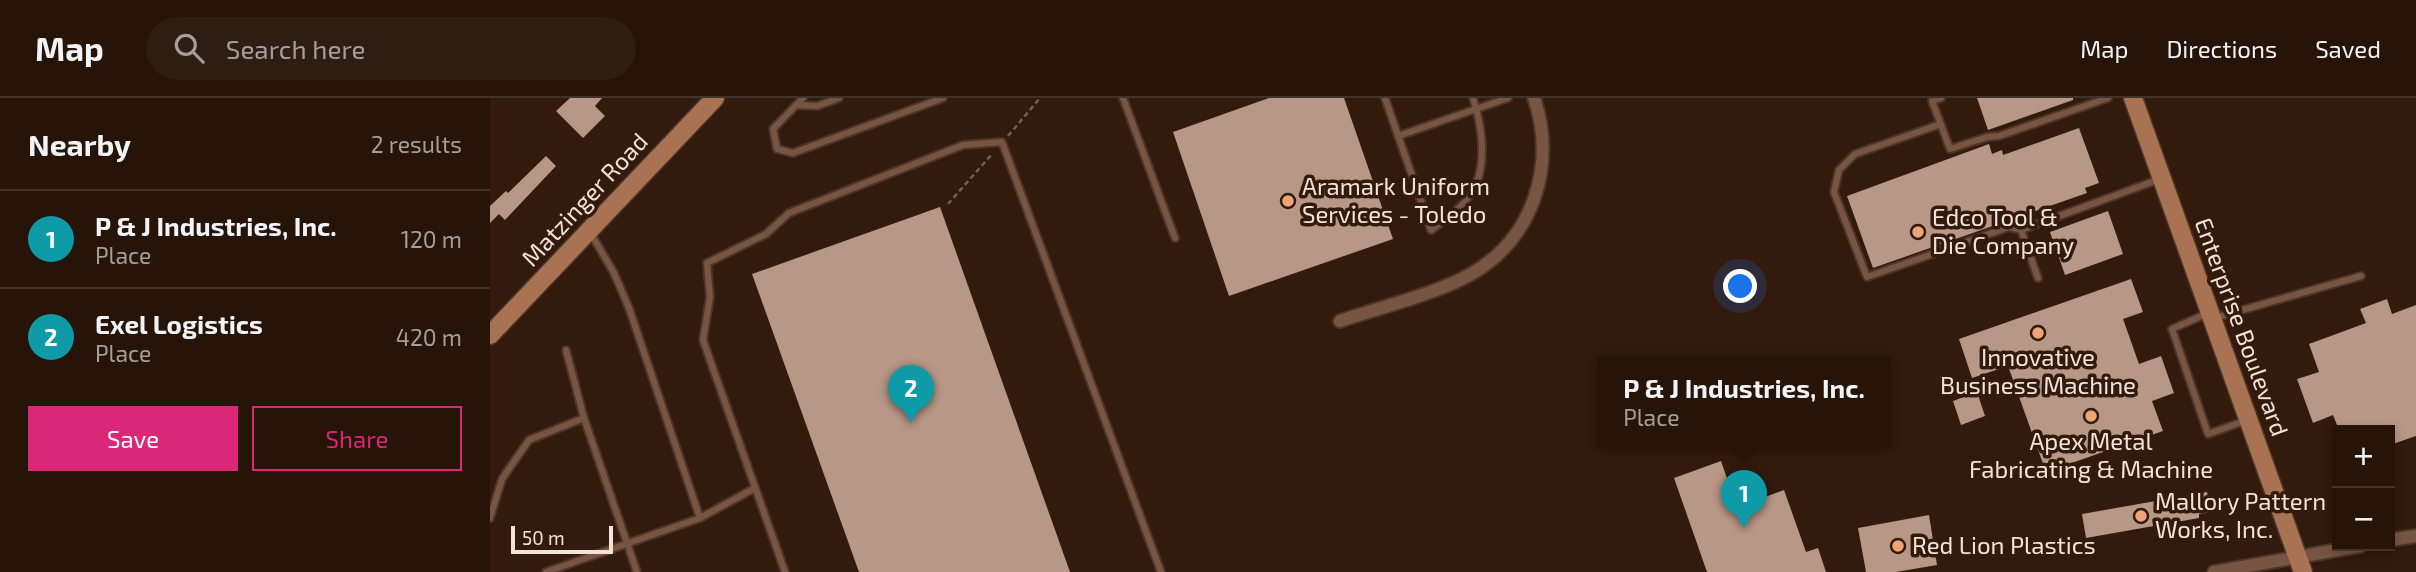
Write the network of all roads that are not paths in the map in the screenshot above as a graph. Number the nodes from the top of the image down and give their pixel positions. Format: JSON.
{"nodes":[{"id":1,"x":715,"y":98,"type":"edge"},
{"id":2,"x":803,"y":98,"type":"edge"},
{"id":3,"x":839,"y":98,"type":"edge"},
{"id":4,"x":943,"y":98,"type":"edge"},
{"id":5,"x":1123,"y":98,"type":"edge"},
{"id":6,"x":1385,"y":98,"type":"edge"},
{"id":7,"x":1473,"y":98,"type":"edge"},
{"id":8,"x":1508,"y":98,"type":"edge"},
{"id":9,"x":1534,"y":98,"type":"edge"},
{"id":10,"x":1941,"y":98,"type":"edge"},
{"id":11,"x":2108,"y":98,"type":"edge"},
{"id":12,"x":2133,"y":98,"type":"edge"},
{"id":13,"x":796,"y":105,"type":"junction"},
{"id":14,"x":1476,"y":109,"type":"junction"},
{"id":15,"x":1941,"y":124,"type":"junction"},
{"id":16,"x":1398,"y":136,"type":"junction"},
{"id":17,"x":2162,"y":179,"type":"junction"},
{"id":18,"x":589,"y":230,"type":"junction"},
{"id":19,"x":2021,"y":230,"type":"junction"},
{"id":20,"x":1175,"y":238,"type":"dead end"},
{"id":21,"x":2361,"y":276,"type":"dead end"},
{"id":22,"x":2038,"y":278,"type":"dead end"},
{"id":23,"x":2211,"y":315,"type":"junction"},
{"id":24,"x":1340,"y":321,"type":"dead end"},
{"id":25,"x":490,"y":335,"type":"edge"},
{"id":26,"x":566,"y":349,"type":"dead end"},
{"id":27,"x":584,"y":418,"type":"junction"},
{"id":28,"x":2249,"y":420,"type":"junction"},
{"id":29,"x":755,"y":488,"type":"junction"},
{"id":30,"x":490,"y":518,"type":"edge"},
{"id":31,"x":700,"y":518,"type":"junction"},
{"id":32,"x":2416,"y":536,"type":"edge"},
{"id":33,"x":2395,"y":539,"type":"edge"},
{"id":34,"x":627,"y":543,"type":"junction"},
{"id":35,"x":2344,"y":551,"type":"edge"},
{"id":36,"x":2300,"y":565,"type":"edge"},
{"id":37,"x":546,"y":572,"type":"edge"},
{"id":38,"x":637,"y":572,"type":"edge"},
{"id":39,"x":785,"y":572,"type":"edge"},
{"id":40,"x":1161,"y":572,"type":"edge"},
{"id":41,"x":2214,"y":572,"type":"edge"}],
"edges":[{"from":1,"to":18,"type":"street","name":"Matzinger Road"},
{"from":2,"to":13,"type":"lane"},
{"from":3,"to":13,"type":"lane"},
{"from":4,"to":13,"type":"lane"},
{"from":5,"to":20,"type":"lane"},
{"from":6,"to":16,"type":"lane"},
{"from":7,"to":14,"type":"lane"},
{"from":8,"to":14,"type":"lane"},
{"from":9,"to":24,"type":"street"},
{"from":10,"to":15,"type":"lane"},
{"from":11,"to":15,"type":"lane"},
{"from":12,"to":17,"type":"street","name":"Enterprise Boulevard"},
{"from":14,"to":16,"type":"lane"},
{"from":14,"to":16,"type":"lane"},
{"from":15,"to":19,"type":"lane"},
{"from":17,"to":19,"type":"lane"},
{"from":17,"to":23,"type":"street","name":"Enterprise Boulevard"},
{"from":18,"to":25,"type":"street","name":"Matzinger Road"},
{"from":18,"to":31,"type":"lane"},
{"from":19,"to":22,"type":"lane"},
{"from":21,"to":23,"type":"lane"},
{"from":23,"to":28,"type":"street","name":"Enterprise Boulevard"},
{"from":23,"to":28,"type":"lane"},
{"from":26,"to":27,"type":"lane"},
{"from":27,"to":30,"type":"lane"},
{"from":27,"to":34,"type":"lane"},
{"from":28,"to":36,"type":"street","name":"Enterprise Boulevard"},
{"from":29,"to":31,"type":"lane"},
{"from":29,"to":39,"type":"lane"},
{"from":29,"to":40,"type":"lane"},
{"from":31,"to":34,"type":"lane"},
{"from":32,"to":33,"type":"street"},
{"from":34,"to":37,"type":"lane"},
{"from":34,"to":38,"type":"lane"},
{"from":35,"to":36,"type":"street"},
{"from":36,"to":41,"type":"street"}]}
